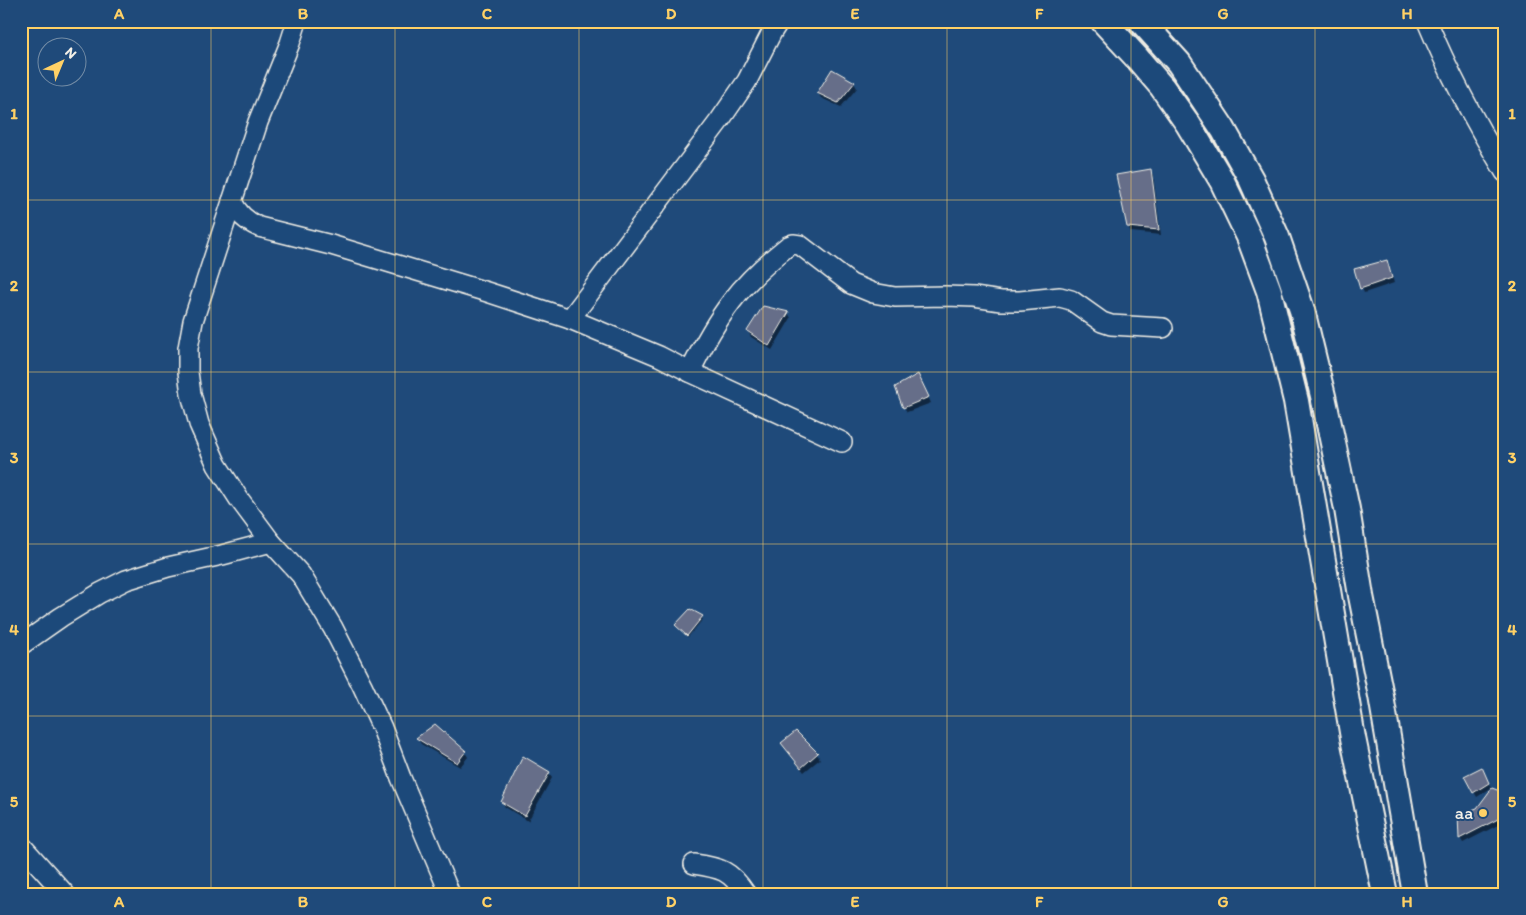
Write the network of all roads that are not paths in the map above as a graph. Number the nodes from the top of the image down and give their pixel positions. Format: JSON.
{"nodes":[{"id":1,"x":298,"y":21,"type":"edge"},
{"id":2,"x":779,"y":21,"type":"edge"},
{"id":3,"x":1103,"y":21,"type":"edge"},
{"id":4,"x":1141,"y":21,"type":"edge"},
{"id":5,"x":1427,"y":21,"type":"edge"},
{"id":6,"x":1505,"y":172,"type":"edge"},
{"id":7,"x":232,"y":201,"type":"junction"},
{"id":8,"x":570,"y":319,"type":"junction"},
{"id":9,"x":1163,"y":328,"type":"dead end"},
{"id":10,"x":690,"y":372,"type":"junction"},
{"id":11,"x":842,"y":442,"type":"dead end"},
{"id":12,"x":271,"y":542,"type":"junction"},
{"id":13,"x":1360,"y":596,"type":"junction"},
{"id":14,"x":1329,"y":600,"type":"junction"},
{"id":15,"x":21,"y":645,"type":"edge"},
{"id":16,"x":21,"y":845,"type":"edge"},
{"id":17,"x":694,"y":864,"type":"dead end"},
{"id":18,"x":66,"y":894,"type":"edge"},
{"id":19,"x":450,"y":894,"type":"edge"},
{"id":20,"x":746,"y":894,"type":"edge"},
{"id":21,"x":1385,"y":894,"type":"edge"},
{"id":22,"x":1415,"y":894,"type":"edge"}],
"edges":[{"from":1,"to":7,"type":"street"},
{"from":2,"to":8,"type":"street"},
{"from":3,"to":14,"type":"main road"},
{"from":4,"to":13,"type":"main road"},
{"from":5,"to":6,"type":"street"},
{"from":7,"to":8,"type":"street"},
{"from":7,"to":12,"type":"street"},
{"from":8,"to":10,"type":"street"},
{"from":9,"to":10,"type":"street"},
{"from":10,"to":11,"type":"street"},
{"from":12,"to":15,"type":"street"},
{"from":12,"to":19,"type":"street"},
{"from":13,"to":14,"type":"main road"},
{"from":13,"to":22,"type":"main road"},
{"from":14,"to":21,"type":"main road"},
{"from":16,"to":18,"type":"street"},
{"from":17,"to":20,"type":"street"}]}
